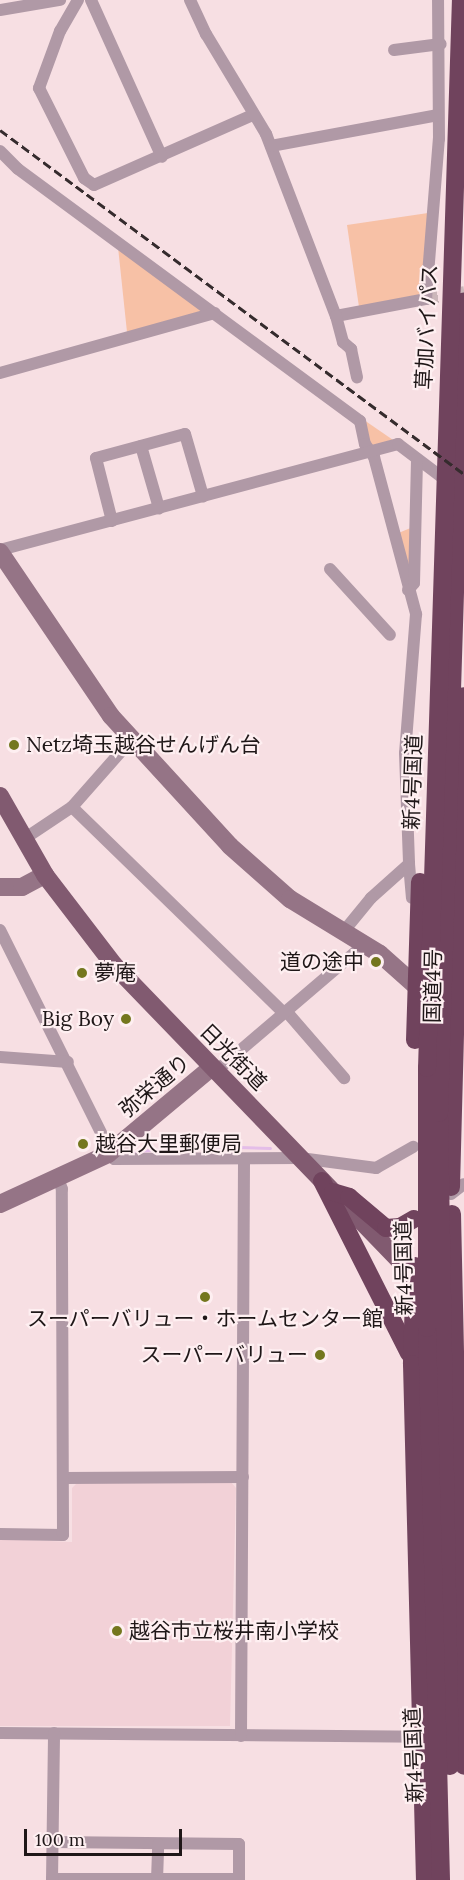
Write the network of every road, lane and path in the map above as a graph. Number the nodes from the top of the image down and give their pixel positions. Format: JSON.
{"nodes":[{"id":1,"x":60,"y":0,"type":"edge"},
{"id":2,"x":78,"y":0,"type":"edge"},
{"id":3,"x":91,"y":0,"type":"edge"},
{"id":4,"x":190,"y":0,"type":"edge"},
{"id":5,"x":438,"y":0,"type":"edge"},
{"id":6,"x":461,"y":0,"type":"edge"},
{"id":7,"x":0,"y":10,"type":"edge"},
{"id":8,"x":441,"y":44,"type":"junction"},
{"id":9,"x":394,"y":50,"type":"dead end"},
{"id":10,"x":254,"y":115,"type":"junction"},
{"id":11,"x":438,"y":116,"type":"junction"},
{"id":12,"x":271,"y":146,"type":"junction"},
{"id":13,"x":0,"y":152,"type":"edge"},
{"id":14,"x":162,"y":157,"type":"junction"},
{"id":15,"x":464,"y":301,"type":"edge"},
{"id":16,"x":215,"y":313,"type":"junction"},
{"id":17,"x":336,"y":316,"type":"junction"},
{"id":18,"x":0,"y":373,"type":"edge"},
{"id":19,"x":357,"y":377,"type":"dead end"},
{"id":20,"x":452,"y":428,"type":"junction"},
{"id":21,"x":141,"y":446,"type":"junction"},
{"id":22,"x":370,"y":451,"type":"junction"},
{"id":23,"x":417,"y":459,"type":"junction"},
{"id":24,"x":464,"y":494,"type":"edge"},
{"id":25,"x":203,"y":496,"type":"junction"},
{"id":26,"x":159,"y":508,"type":"junction"},
{"id":27,"x":112,"y":521,"type":"junction"},
{"id":28,"x":2,"y":558,"type":"edge"},
{"id":29,"x":330,"y":569,"type":"dead end"},
{"id":30,"x":408,"y":590,"type":"junction"},
{"id":31,"x":390,"y":635,"type":"dead end"},
{"id":32,"x":446,"y":658,"type":"junction"},
{"id":33,"x":131,"y":740,"type":"junction"},
{"id":34,"x":0,"y":796,"type":"edge"},
{"id":35,"x":72,"y":807,"type":"junction"},
{"id":36,"x":24,"y":839,"type":"junction"},
{"id":37,"x":409,"y":864,"type":"junction"},
{"id":38,"x":45,"y":875,"type":"junction"},
{"id":39,"x":0,"y":887,"type":"edge"},
{"id":40,"x":461,"y":921,"type":"edge"},
{"id":41,"x":0,"y":930,"type":"edge"},
{"id":42,"x":344,"y":931,"type":"junction"},
{"id":43,"x":418,"y":932,"type":"junction"},
{"id":44,"x":365,"y":944,"type":"junction"},
{"id":45,"x":416,"y":984,"type":"junction"},
{"id":46,"x":285,"y":1012,"type":"junction"},
{"id":47,"x":460,"y":1028,"type":"edge"},
{"id":48,"x":0,"y":1057,"type":"edge"},
{"id":49,"x":68,"y":1062,"type":"junction"},
{"id":50,"x":213,"y":1070,"type":"junction"},
{"id":51,"x":344,"y":1078,"type":"dead end"},
{"id":52,"x":413,"y":1147,"type":"junction"},
{"id":53,"x":108,"y":1154,"type":"junction"},
{"id":54,"x":300,"y":1158,"type":"junction"},
{"id":55,"x":244,"y":1159,"type":"junction"},
{"id":56,"x":58,"y":1178,"type":"junction"},
{"id":57,"x":328,"y":1186,"type":"junction"},
{"id":58,"x":456,"y":1195,"type":"edge"},
{"id":59,"x":0,"y":1204,"type":"edge"},
{"id":60,"x":414,"y":1219,"type":"junction"},
{"id":61,"x":464,"y":1251,"type":"edge"},
{"id":62,"x":415,"y":1277,"type":"junction"},
{"id":63,"x":459,"y":1321,"type":"edge"},
{"id":64,"x":412,"y":1364,"type":"junction"},
{"id":65,"x":464,"y":1376,"type":"edge"},
{"id":66,"x":458,"y":1394,"type":"junction"},
{"id":67,"x":416,"y":1474,"type":"junction"},
{"id":68,"x":459,"y":1474,"type":"junction"},
{"id":69,"x":243,"y":1477,"type":"junction"},
{"id":70,"x":64,"y":1478,"type":"junction"},
{"id":71,"x":0,"y":1534,"type":"edge"},
{"id":72,"x":420,"y":1612,"type":"junction"},
{"id":73,"x":460,"y":1613,"type":"junction"},
{"id":74,"x":442,"y":1692,"type":"junction"},
{"id":75,"x":0,"y":1732,"type":"edge"},
{"id":76,"x":54,"y":1732,"type":"junction"},
{"id":77,"x":241,"y":1736,"type":"junction"},
{"id":78,"x":422,"y":1737,"type":"junction"},
{"id":79,"x":464,"y":1738,"type":"edge"},
{"id":80,"x":464,"y":1766,"type":"edge"},
{"id":81,"x":53,"y":1842,"type":"junction"},
{"id":82,"x":158,"y":1844,"type":"junction"},
{"id":83,"x":157,"y":1879,"type":"edge"},
{"id":84,"x":239,"y":1879,"type":"edge"},
{"id":85,"x":52,"y":1880,"type":"edge"},
{"id":86,"x":425,"y":1880,"type":"edge"},
{"id":87,"x":441,"y":1880,"type":"edge"},
{"id":88,"x":453,"y":1880,"type":"edge"}],
"edges":[{"from":1,"to":7,"type":"street"},
{"from":2,"to":14,"type":"street"},
{"from":3,"to":14,"type":"street"},
{"from":4,"to":10,"type":"street"},
{"from":5,"to":8,"type":"street"},
{"from":6,"to":20,"type":"highway","name":"草加バイパス"},
{"from":8,"to":9,"type":"street"},
{"from":8,"to":11,"type":"street"},
{"from":10,"to":12,"type":"street"},
{"from":10,"to":14,"type":"street"},
{"from":11,"to":12,"type":"street"},
{"from":11,"to":17,"type":"street"},
{"from":12,"to":17,"type":"street"},
{"from":13,"to":16,"type":"street"},
{"from":15,"to":20,"type":"highway","name":"草加バイパス"},
{"from":16,"to":18,"type":"street"},
{"from":16,"to":22,"type":"street"},
{"from":17,"to":19,"type":"street"},
{"from":20,"to":32,"type":"highway","name":"草加バイパス"},
{"from":21,"to":25,"type":"street"},
{"from":21,"to":26,"type":"street"},
{"from":21,"to":27,"type":"street"},
{"from":22,"to":23,"type":"street"},
{"from":22,"to":25,"type":"street"},
{"from":22,"to":30,"type":"street"},
{"from":23,"to":24,"type":"street"},
{"from":23,"to":30,"type":"street"},
{"from":25,"to":26,"type":"street"},
{"from":26,"to":27,"type":"street"},
{"from":27,"to":28,"type":"street"},
{"from":28,"to":33,"type":"street"},
{"from":29,"to":31,"type":"street"},
{"from":30,"to":37,"type":"street"},
{"from":32,"to":40,"type":"highway","name":"国道4号"},
{"from":32,"to":43,"type":"highway","name":"国道4号"},
{"from":32,"to":74,"type":"highway","name":"新4号国道"},
{"from":33,"to":35,"type":"street"},
{"from":33,"to":42,"type":"street"},
{"from":34,"to":36,"type":"main road","name":"日光街道"},
{"from":35,"to":36,"type":"street"},
{"from":35,"to":46,"type":"street"},
{"from":36,"to":38,"type":"main road","name":"日光街道"},
{"from":37,"to":42,"type":"street"},
{"from":37,"to":43,"type":"street"},
{"from":38,"to":39,"type":"street"},
{"from":38,"to":50,"type":"main road","name":"日光街道"},
{"from":40,"to":47,"type":"highway","name":"国道4号"},
{"from":41,"to":49,"type":"street"},
{"from":42,"to":44,"type":"street"},
{"from":43,"to":45,"type":"highway","name":"国道4号"},
{"from":44,"to":45,"type":"street"},
{"from":44,"to":46,"type":"street"},
{"from":45,"to":47,"type":"street"},
{"from":45,"to":52,"type":"highway","name":"国道4号"},
{"from":46,"to":50,"type":"street"},
{"from":46,"to":51,"type":"street"},
{"from":47,"to":58,"type":"highway","name":"国道4号"},
{"from":48,"to":49,"type":"street"},
{"from":49,"to":53,"type":"street"},
{"from":50,"to":53,"type":"street","name":"弥栄通り"},
{"from":50,"to":54,"type":"main road","name":"日光街道"},
{"from":52,"to":54,"type":"street"},
{"from":52,"to":60,"type":"highway","name":"国道4号"},
{"from":53,"to":55,"type":"street"},
{"from":53,"to":56,"type":"street","name":"弥栄通り"},
{"from":54,"to":55,"type":"street"},
{"from":54,"to":57,"type":"main road","name":"日光街道"},
{"from":55,"to":69,"type":"street"},
{"from":56,"to":59,"type":"street","name":"弥栄通り"},
{"from":56,"to":70,"type":"street"},
{"from":57,"to":60,"type":"highway"},
{"from":57,"to":62,"type":"main road","name":"日光街道"},
{"from":57,"to":64,"type":"highway"},
{"from":58,"to":61,"type":"highway"},
{"from":58,"to":63,"type":"highway","name":"国道4号"},
{"from":60,"to":62,"type":"highway","name":"国道4号"},
{"from":62,"to":63,"type":"highway","name":"日光街道"},
{"from":62,"to":64,"type":"highway","name":"国道4号"},
{"from":63,"to":66,"type":"highway","name":"国道4号"},
{"from":64,"to":67,"type":"highway","name":"国道4号"},
{"from":65,"to":66,"type":"highway"},
{"from":66,"to":68,"type":"highway","name":"国道4号"},
{"from":67,"to":68,"type":"street"},
{"from":67,"to":72,"type":"highway","name":"国道4号"},
{"from":68,"to":73,"type":"highway","name":"国道4号"},
{"from":69,"to":70,"type":"street"},
{"from":69,"to":77,"type":"street"},
{"from":70,"to":71,"type":"street"},
{"from":72,"to":73,"type":"street"},
{"from":72,"to":78,"type":"highway","name":"国道4号"},
{"from":73,"to":79,"type":"highway","name":"国道4号"},
{"from":74,"to":87,"type":"highway","name":"新4号国道"},
{"from":74,"to":88,"type":"highway","name":"新4号国道"},
{"from":75,"to":76,"type":"street"},
{"from":76,"to":77,"type":"street"},
{"from":76,"to":81,"type":"street"},
{"from":77,"to":78,"type":"street"},
{"from":78,"to":86,"type":"highway","name":"国道4号"},
{"from":79,"to":80,"type":"highway","name":"国道4号"},
{"from":81,"to":82,"type":"street"},
{"from":81,"to":85,"type":"street"},
{"from":82,"to":83,"type":"street"},
{"from":82,"to":84,"type":"street"},
{"from":83,"to":84,"type":"street"},
{"from":83,"to":85,"type":"street"}]}
